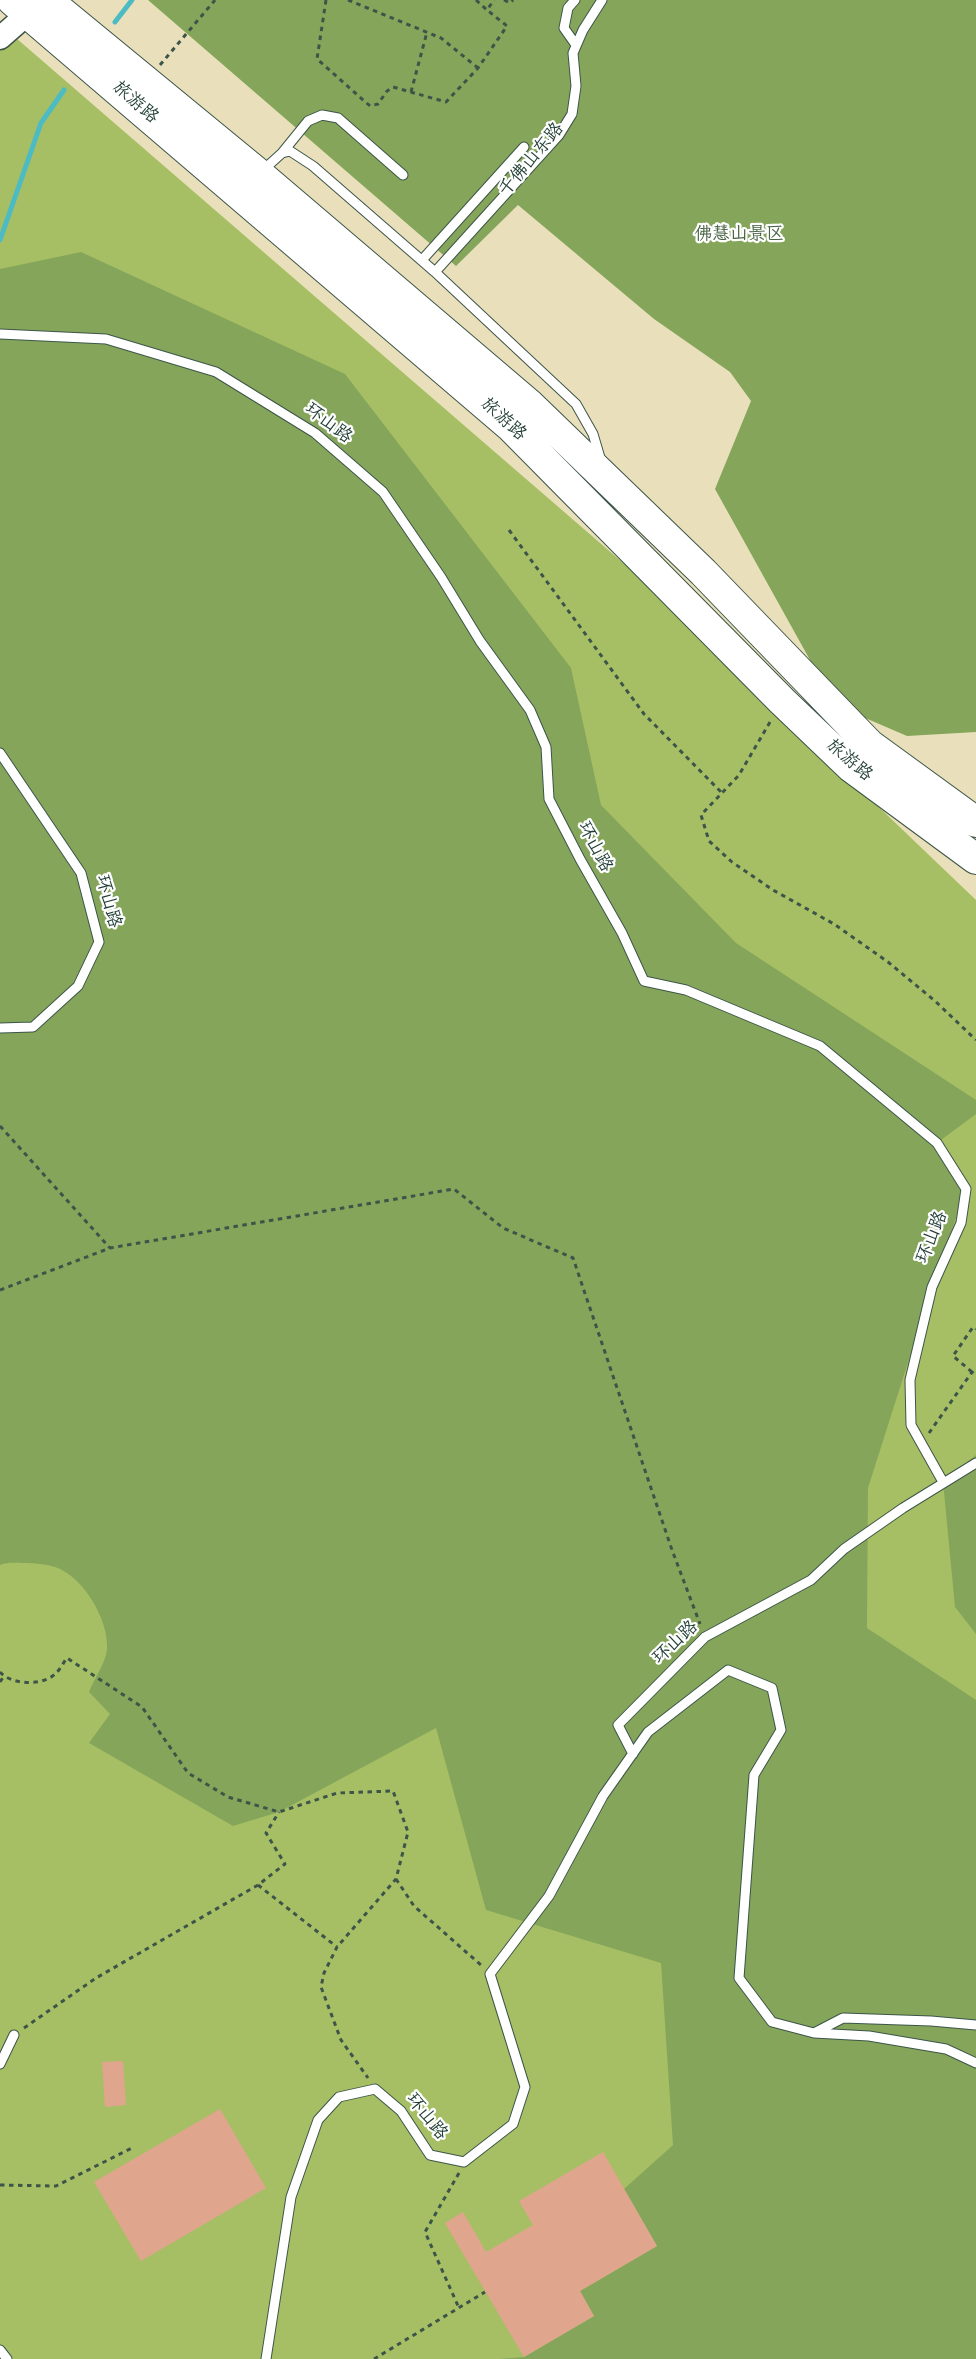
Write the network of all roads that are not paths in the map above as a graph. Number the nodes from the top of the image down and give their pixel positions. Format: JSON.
{"nodes":[{"id":1,"x":575,"y":0,"type":"edge"},
{"id":2,"x":602,"y":0,"type":"edge"},
{"id":3,"x":33,"y":3,"type":"edge"},
{"id":4,"x":0,"y":38,"type":"edge"},
{"id":5,"x":576,"y":45,"type":"junction"},
{"id":6,"x":524,"y":147,"type":"dead end"},
{"id":7,"x":282,"y":153,"type":"junction"},
{"id":8,"x":260,"y":174,"type":"junction"},
{"id":9,"x":403,"y":176,"type":"dead end"},
{"id":10,"x":422,"y":260,"type":"junction"},
{"id":11,"x":435,"y":272,"type":"junction"},
{"id":12,"x":0,"y":334,"type":"edge"},
{"id":13,"x":606,"y":478,"type":"junction"},
{"id":14,"x":0,"y":753,"type":"edge"},
{"id":15,"x":976,"y":822,"type":"edge"},
{"id":16,"x":976,"y":859,"type":"edge"},
{"id":17,"x":0,"y":1028,"type":"edge"},
{"id":18,"x":976,"y":1463,"type":"edge"},
{"id":19,"x":943,"y":1482,"type":"junction"},
{"id":20,"x":633,"y":1754,"type":"junction"},
{"id":21,"x":976,"y":2025,"type":"edge"},
{"id":22,"x":814,"y":2033,"type":"junction"},
{"id":23,"x":14,"y":2035,"type":"road end"},
{"id":24,"x":976,"y":2063,"type":"edge"},
{"id":25,"x":0,"y":2064,"type":"edge"},
{"id":26,"x":0,"y":2349,"type":"edge"},
{"id":27,"x":7,"y":2359,"type":"edge"},
{"id":28,"x":266,"y":2359,"type":"edge"}],
"edges":[{"from":1,"to":5,"type":"lane"},
{"from":2,"to":5,"type":"lane","name":"千佛山东路"},
{"from":3,"to":4,"type":"street"},
{"from":3,"to":8,"type":"main road","name":"旅游路"},
{"from":3,"to":16,"type":"main road","name":"旅游路"},
{"from":5,"to":11,"type":"lane","name":"千佛山东路"},
{"from":6,"to":10,"type":"lane"},
{"from":7,"to":8,"type":"lane"},
{"from":7,"to":9,"type":"lane"},
{"from":7,"to":10,"type":"lane"},
{"from":8,"to":13,"type":"main road","name":"旅游路"},
{"from":10,"to":11,"type":"lane"},
{"from":11,"to":13,"type":"lane"},
{"from":12,"to":19,"type":"lane","name":"环山路"},
{"from":13,"to":15,"type":"main road","name":"旅游路"},
{"from":14,"to":17,"type":"lane","name":"环山路"},
{"from":18,"to":19,"type":"lane","name":"环山路"},
{"from":19,"to":20,"type":"lane","name":"环山路"},
{"from":20,"to":22,"type":"lane"},
{"from":20,"to":28,"type":"lane","name":"环山路"},
{"from":21,"to":22,"type":"lane"},
{"from":22,"to":24,"type":"lane"},
{"from":23,"to":25,"type":"lane"},
{"from":26,"to":27,"type":"lane"}]}
